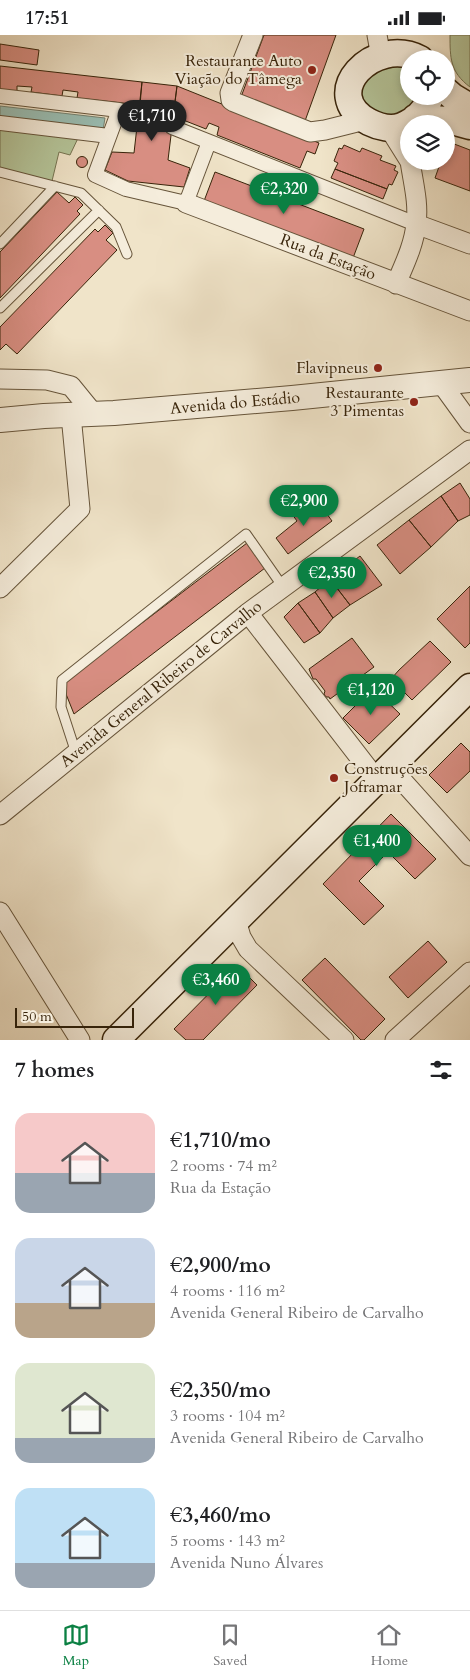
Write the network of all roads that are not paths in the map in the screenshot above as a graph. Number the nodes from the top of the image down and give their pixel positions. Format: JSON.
{"nodes":[{"id":1,"x":253,"y":35,"type":"edge"},
{"id":2,"x":424,"y":35,"type":"edge"},
{"id":3,"x":383,"y":40,"type":"edge"},
{"id":4,"x":408,"y":50,"type":"edge"},
{"id":5,"x":422,"y":50,"type":"edge"},
{"id":6,"x":0,"y":96,"type":"edge"},
{"id":7,"x":455,"y":98,"type":"edge"},
{"id":8,"x":426,"y":105,"type":"edge"},
{"id":9,"x":470,"y":107,"type":"edge"},
{"id":10,"x":119,"y":110,"type":"junction"},
{"id":11,"x":138,"y":116,"type":"tunnel mouth"},
{"id":12,"x":398,"y":122,"type":"edge"},
{"id":13,"x":0,"y":123,"type":"edge"},
{"id":14,"x":470,"y":126,"type":"edge"},
{"id":15,"x":172,"y":127,"type":"tunnel mouth"},
{"id":16,"x":109,"y":136,"type":"junction"},
{"id":17,"x":209,"y":142,"type":"junction"},
{"id":18,"x":411,"y":170,"type":"edge"},
{"id":19,"x":0,"y":172,"type":"edge"},
{"id":20,"x":55,"y":186,"type":"junction"},
{"id":21,"x":186,"y":203,"type":"junction"},
{"id":22,"x":99,"y":210,"type":"junction"},
{"id":23,"x":416,"y":224,"type":"junction"},
{"id":24,"x":0,"y":244,"type":"edge"},
{"id":25,"x":470,"y":244,"type":"edge"},
{"id":26,"x":127,"y":255,"type":"dead end"},
{"id":27,"x":396,"y":284,"type":"junction"},
{"id":28,"x":0,"y":308,"type":"edge"},
{"id":29,"x":470,"y":311,"type":"edge"},
{"id":30,"x":0,"y":379,"type":"edge"},
{"id":31,"x":470,"y":380,"type":"edge"},
{"id":32,"x":441,"y":383,"type":"junction"},
{"id":33,"x":82,"y":414,"type":"junction"},
{"id":34,"x":0,"y":420,"type":"edge"},
{"id":35,"x":470,"y":423,"type":"edge"},
{"id":36,"x":470,"y":450,"type":"edge"},
{"id":37,"x":283,"y":587,"type":"junction"},
{"id":38,"x":0,"y":588,"type":"edge"},
{"id":39,"x":248,"y":613,"type":"junction"},
{"id":40,"x":470,"y":687,"type":"edge"},
{"id":41,"x":76,"y":753,"type":"junction"},
{"id":42,"x":384,"y":774,"type":"junction"},
{"id":43,"x":0,"y":815,"type":"edge"},
{"id":44,"x":470,"y":856,"type":"edge"},
{"id":45,"x":0,"y":912,"type":"edge"},
{"id":46,"x":236,"y":920,"type":"junction"},
{"id":47,"x":470,"y":971,"type":"edge"},
{"id":48,"x":80,"y":1040,"type":"edge"},
{"id":49,"x":116,"y":1040,"type":"edge"},
{"id":50,"x":344,"y":1040,"type":"edge"},
{"id":51,"x":396,"y":1040,"type":"edge"}],
"edges":[{"from":1,"to":12,"type":"street"},
{"from":2,"to":5,"type":"main road"},
{"from":3,"to":4,"type":"main road"},
{"from":3,"to":12,"type":"main road"},
{"from":6,"to":10,"type":"street"},
{"from":7,"to":9,"type":"main road"},
{"from":8,"to":12,"type":"main road"},
{"from":10,"to":11,"type":"street"},
{"from":10,"to":16,"type":"street"},
{"from":12,"to":14,"type":"main road"},
{"from":13,"to":16,"type":"street"},
{"from":15,"to":17,"type":"street"},
{"from":16,"to":21,"type":"street"},
{"from":17,"to":21,"type":"street"},
{"from":17,"to":23,"type":"street"},
{"from":18,"to":23,"type":"street"},
{"from":19,"to":20,"type":"lane"},
{"from":20,"to":22,"type":"lane"},
{"from":20,"to":24,"type":"lane"},
{"from":21,"to":27,"type":"street","name":"Rua da Estação"},
{"from":22,"to":26,"type":"lane"},
{"from":22,"to":28,"type":"lane"},
{"from":23,"to":25,"type":"street"},
{"from":23,"to":27,"type":"street"},
{"from":27,"to":29,"type":"street","name":"Rua da Estação"},
{"from":30,"to":33,"type":"street"},
{"from":31,"to":32,"type":"street","name":"Avenida do Estádio"},
{"from":32,"to":33,"type":"street","name":"Avenida do Estádio"},
{"from":32,"to":35,"type":"street"},
{"from":33,"to":34,"type":"street","name":"Avenida do Estádio"},
{"from":33,"to":38,"type":"street"},
{"from":36,"to":37,"type":"street","name":"Avenida General Ribeiro de Carvalho"},
{"from":37,"to":39,"type":"street","name":"Avenida General Ribeiro de Carvalho"},
{"from":37,"to":41,"type":"lane"},
{"from":39,"to":41,"type":"street","name":"Avenida General Ribeiro de Carvalho"},
{"from":39,"to":42,"type":"street"},
{"from":40,"to":42,"type":"main road"},
{"from":41,"to":43,"type":"street","name":"Avenida General Ribeiro de Carvalho"},
{"from":42,"to":44,"type":"street"},
{"from":42,"to":46,"type":"main road"},
{"from":45,"to":48,"type":"street"},
{"from":46,"to":49,"type":"main road"},
{"from":46,"to":50,"type":"street"},
{"from":47,"to":51,"type":"street"}]}
